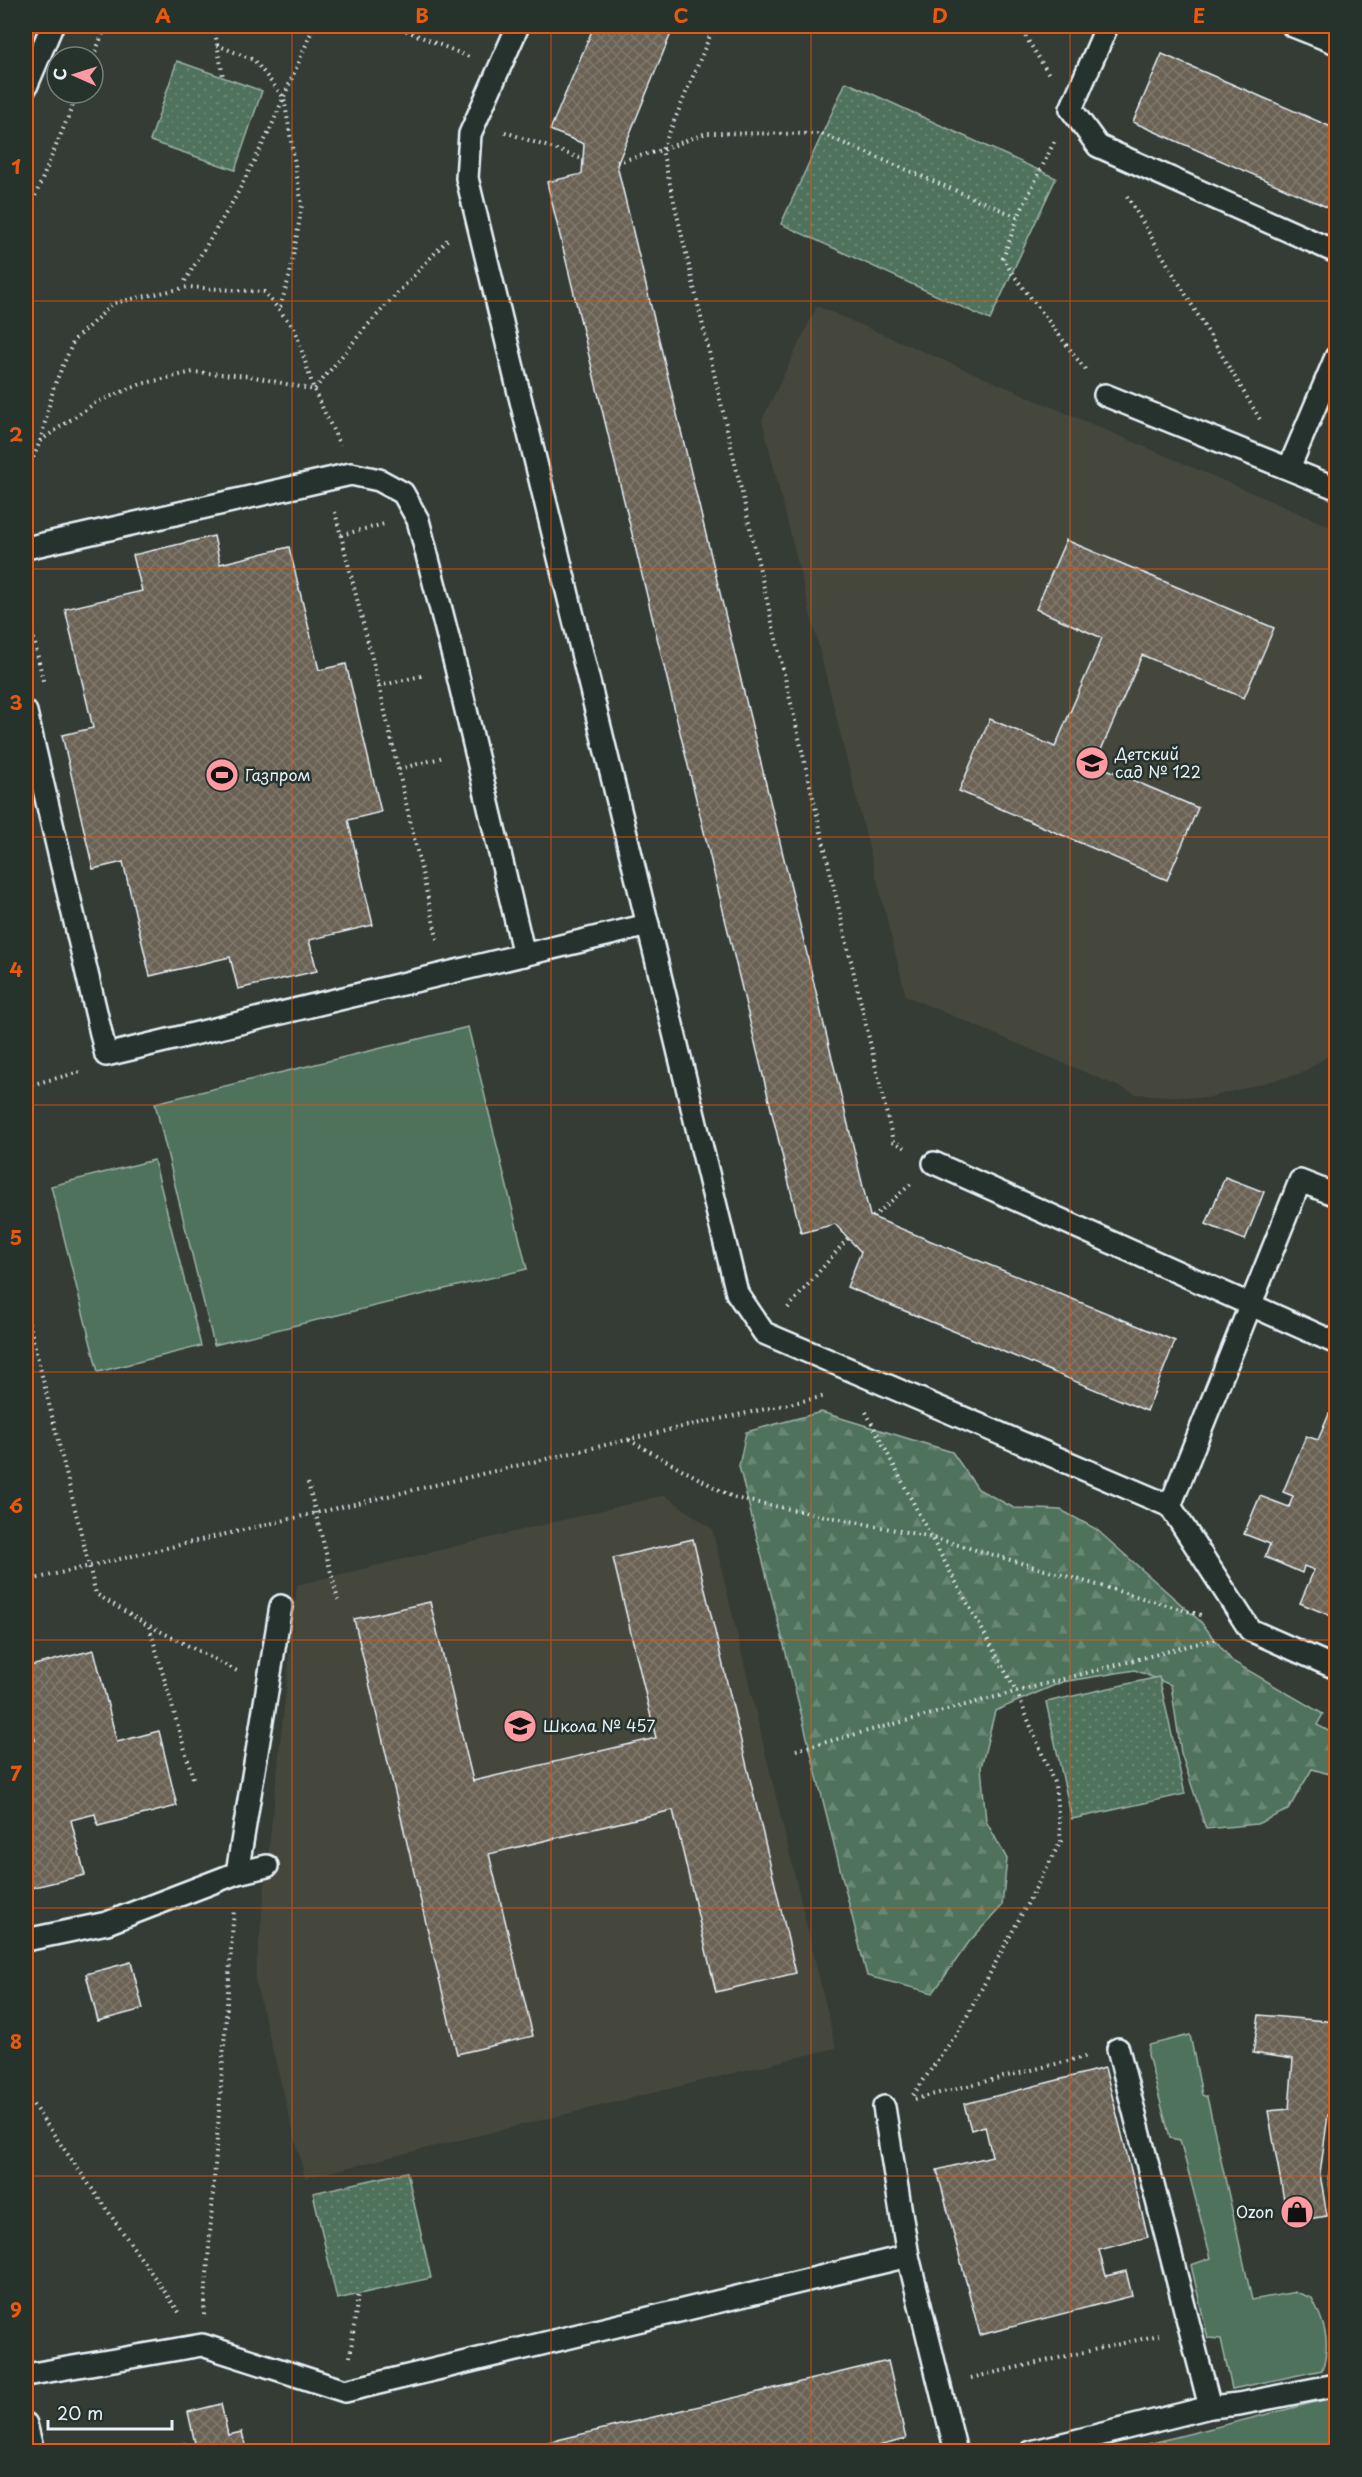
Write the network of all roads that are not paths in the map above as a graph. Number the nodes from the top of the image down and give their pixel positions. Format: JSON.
{"nodes":[{"id":1,"x":52,"y":26,"type":"edge"},
{"id":2,"x":518,"y":26,"type":"edge"},
{"id":3,"x":1107,"y":26,"type":"edge"},
{"id":4,"x":1293,"y":26,"type":"edge"},
{"id":5,"x":1336,"y":43,"type":"edge"},
{"id":6,"x":26,"y":87,"type":"edge"},
{"id":7,"x":1336,"y":252,"type":"edge"},
{"id":8,"x":1336,"y":357,"type":"edge"},
{"id":9,"x":1105,"y":395,"type":"road end"},
{"id":10,"x":1289,"y":468,"type":"junction"},
{"id":11,"x":1336,"y":488,"type":"edge"},
{"id":12,"x":26,"y":548,"type":"edge"},
{"id":13,"x":26,"y":712,"type":"edge"},
{"id":14,"x":648,"y":925,"type":"junction"},
{"id":15,"x":524,"y":955,"type":"junction"},
{"id":16,"x":934,"y":1163,"type":"road end"},
{"id":17,"x":1336,"y":1195,"type":"edge"},
{"id":18,"x":1251,"y":1306,"type":"junction"},
{"id":19,"x":1336,"y":1343,"type":"edge"},
{"id":20,"x":1170,"y":1506,"type":"junction"},
{"id":21,"x":281,"y":1606,"type":"dead end"},
{"id":22,"x":1336,"y":1668,"type":"edge"},
{"id":23,"x":267,"y":1866,"type":"dead end"},
{"id":24,"x":237,"y":1873,"type":"junction"},
{"id":25,"x":26,"y":1940,"type":"edge"},
{"id":26,"x":1118,"y":2049,"type":"road end"},
{"id":27,"x":884,"y":2107,"type":"dead end"},
{"id":28,"x":908,"y":2256,"type":"junction"},
{"id":29,"x":26,"y":2375,"type":"edge"},
{"id":30,"x":1336,"y":2385,"type":"edge"},
{"id":31,"x":1210,"y":2407,"type":"junction"},
{"id":32,"x":26,"y":2424,"type":"edge"},
{"id":33,"x":33,"y":2451,"type":"edge"},
{"id":34,"x":956,"y":2451,"type":"edge"},
{"id":35,"x":1031,"y":2451,"type":"edge"}],
"edges":[{"from":1,"to":6,"type":"lane"},
{"from":2,"to":14,"type":"lane"},
{"from":3,"to":7,"type":"lane"},
{"from":4,"to":5,"type":"lane"},
{"from":8,"to":10,"type":"lane"},
{"from":9,"to":10,"type":"lane"},
{"from":10,"to":11,"type":"lane"},
{"from":12,"to":15,"type":"lane"},
{"from":13,"to":15,"type":"lane"},
{"from":14,"to":15,"type":"lane"},
{"from":14,"to":20,"type":"lane"},
{"from":16,"to":18,"type":"lane"},
{"from":17,"to":18,"type":"lane"},
{"from":18,"to":19,"type":"lane"},
{"from":18,"to":20,"type":"lane"},
{"from":20,"to":22,"type":"lane"},
{"from":21,"to":24,"type":"lane"},
{"from":23,"to":24,"type":"lane"},
{"from":24,"to":25,"type":"lane"},
{"from":26,"to":31,"type":"lane"},
{"from":27,"to":28,"type":"lane"},
{"from":28,"to":29,"type":"lane"},
{"from":28,"to":34,"type":"lane"},
{"from":30,"to":31,"type":"lane"},
{"from":31,"to":35,"type":"lane"},
{"from":32,"to":33,"type":"lane"}]}
